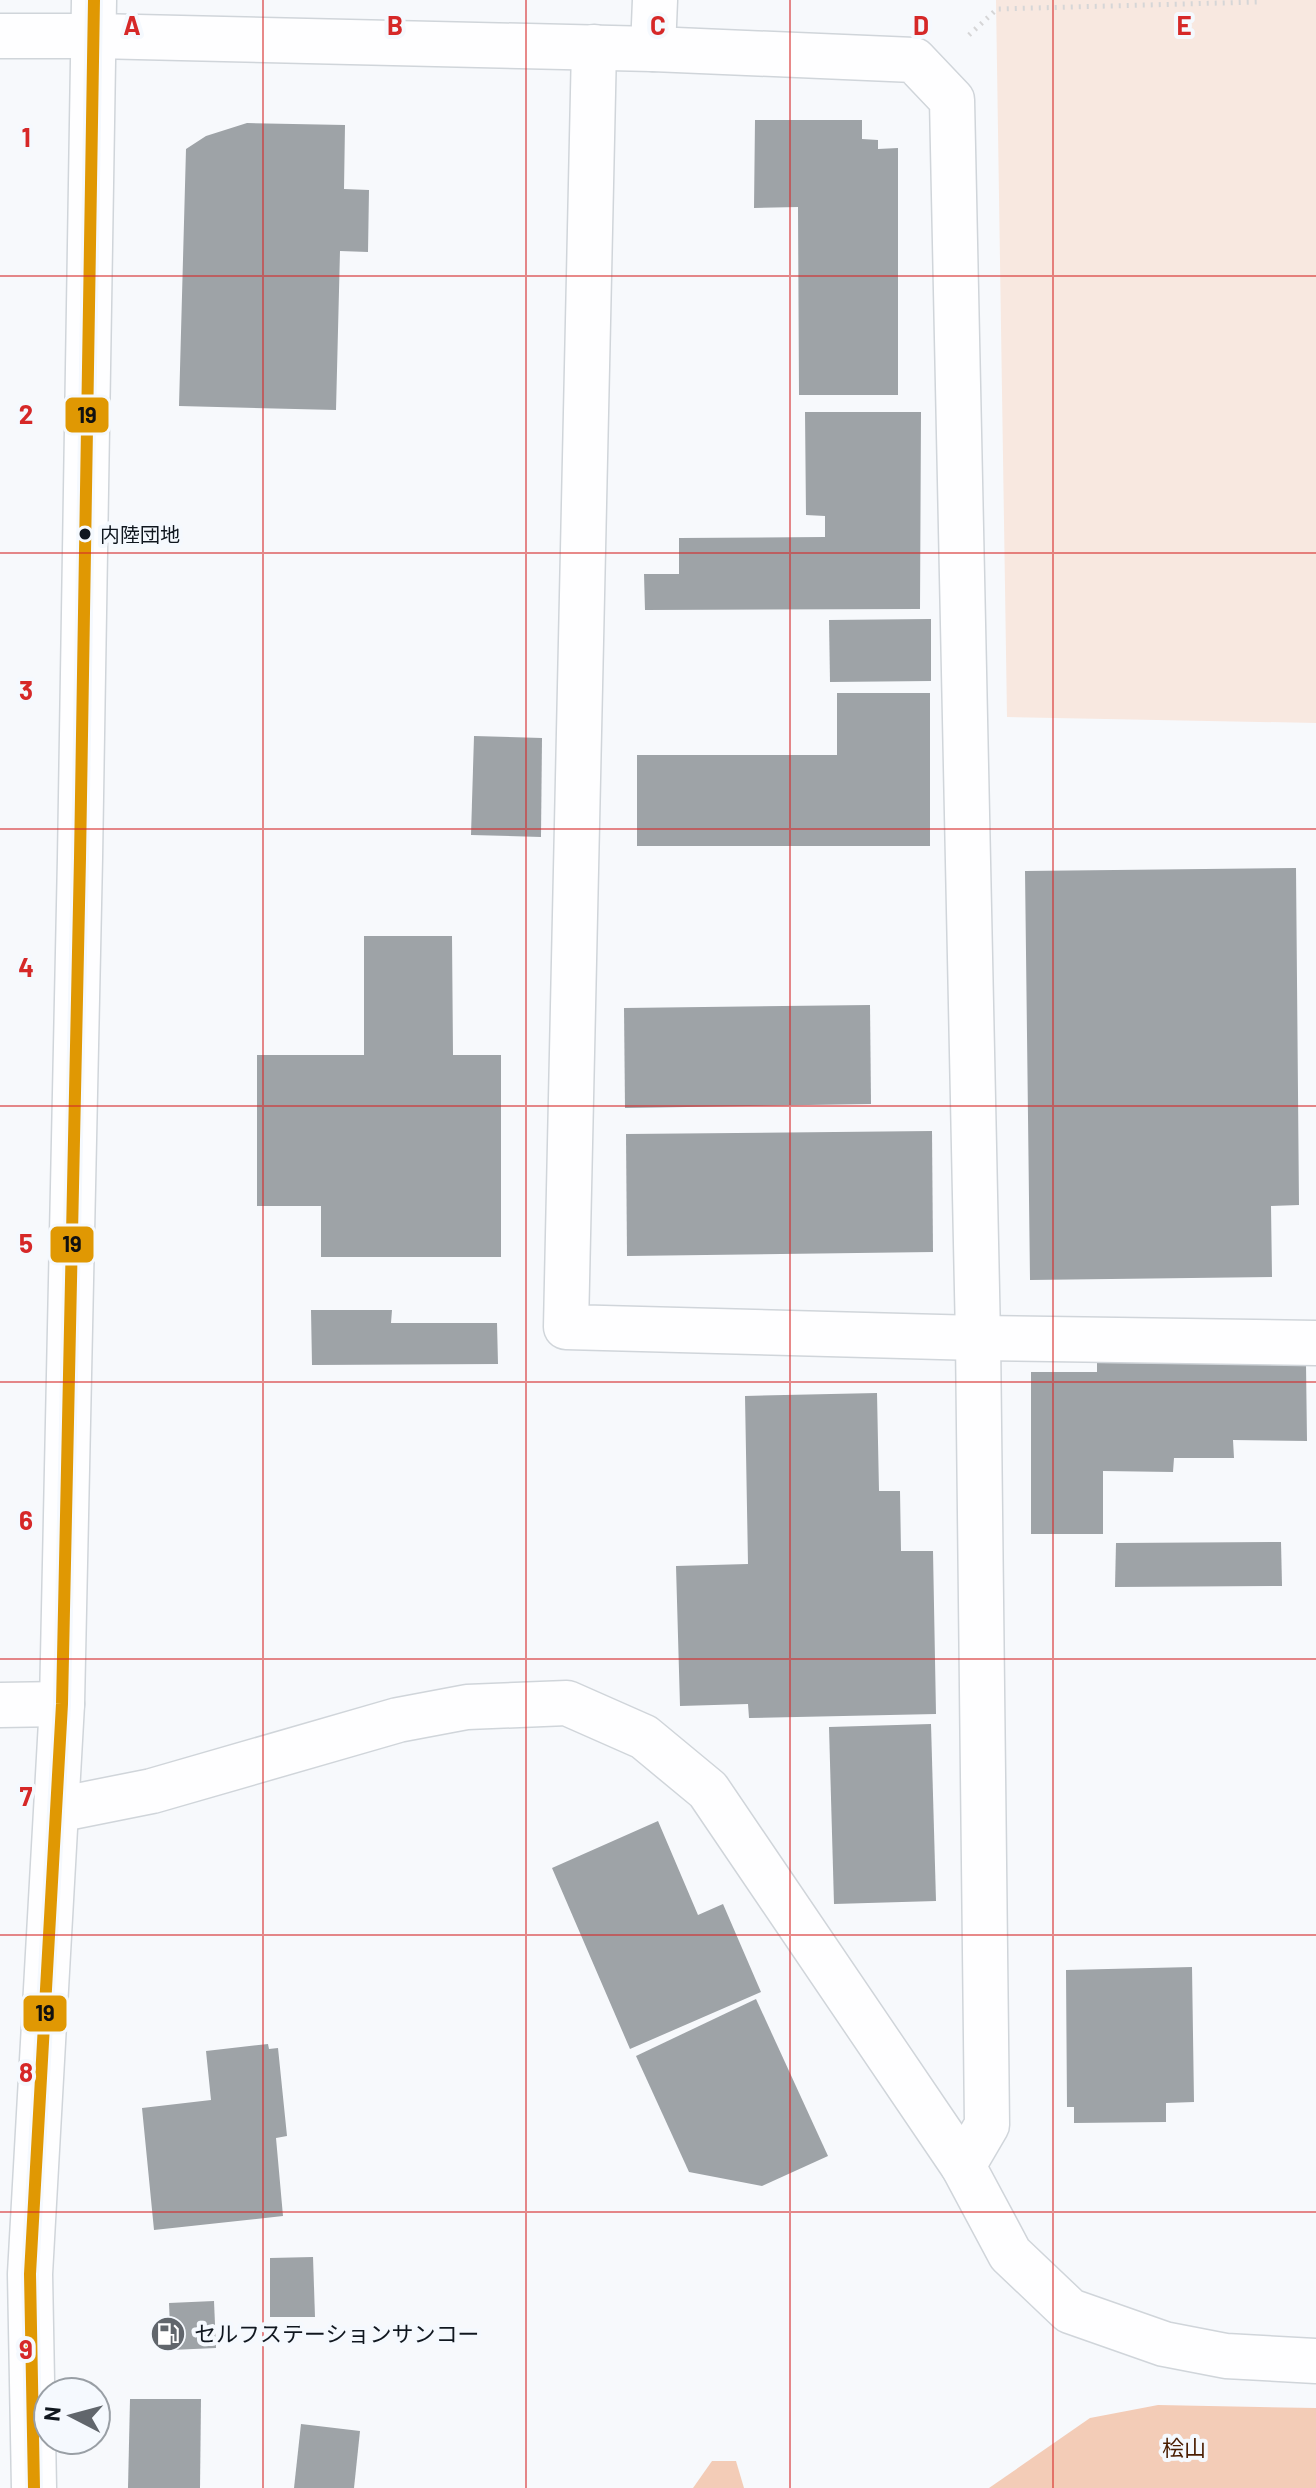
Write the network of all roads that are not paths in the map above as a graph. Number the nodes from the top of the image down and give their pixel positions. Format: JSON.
{"nodes":[{"id":1,"x":655,"y":0,"type":"edge"},
{"id":2,"x":94,"y":18,"type":"edge"},
{"id":3,"x":0,"y":36,"type":"edge"},
{"id":4,"x":594,"y":47,"type":"junction"},
{"id":5,"x":653,"y":49,"type":"junction"},
{"id":6,"x":978,"y":1338,"type":"junction"},
{"id":7,"x":1316,"y":1343,"type":"edge"},
{"id":8,"x":62,"y":1704,"type":"junction"},
{"id":9,"x":0,"y":1705,"type":"edge"},
{"id":10,"x":57,"y":1810,"type":"junction"},
{"id":11,"x":963,"y":2166,"type":"junction"},
{"id":12,"x":1316,"y":2361,"type":"edge"},
{"id":13,"x":34,"y":2488,"type":"edge"}],
"edges":[{"from":1,"to":5,"type":"street"},
{"from":2,"to":3,"type":"street"},
{"from":2,"to":4,"type":"street"},
{"from":2,"to":8,"type":"street"},
{"from":4,"to":5,"type":"street"},
{"from":4,"to":6,"type":"street"},
{"from":5,"to":6,"type":"street"},
{"from":6,"to":7,"type":"street"},
{"from":6,"to":11,"type":"street"},
{"from":8,"to":9,"type":"street"},
{"from":8,"to":10,"type":"street"},
{"from":10,"to":11,"type":"street"},
{"from":10,"to":13,"type":"street"},
{"from":11,"to":12,"type":"street"}]}
